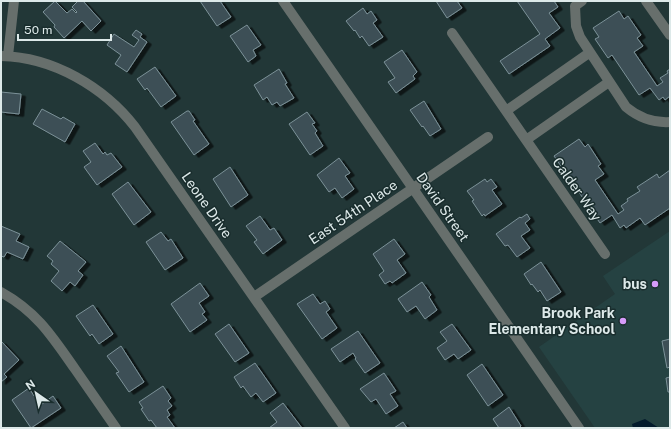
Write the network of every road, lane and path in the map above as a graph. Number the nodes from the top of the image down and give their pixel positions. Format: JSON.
{"nodes":[{"id":1,"x":14,"y":1,"type":"edge"},
{"id":2,"x":284,"y":1,"type":"edge"},
{"id":3,"x":646,"y":1,"type":"edge"},
{"id":4,"x":576,"y":3,"type":"edge"},
{"id":5,"x":452,"y":32,"type":"dead end"},
{"id":6,"x":670,"y":35,"type":"edge"},
{"id":7,"x":590,"y":53,"type":"junction"},
{"id":8,"x":5,"y":56,"type":"edge"},
{"id":9,"x":609,"y":82,"type":"junction"},
{"id":10,"x":506,"y":111,"type":"junction"},
{"id":11,"x":666,"y":122,"type":"edge"},
{"id":12,"x":488,"y":137,"type":"dead end"},
{"id":13,"x":526,"y":140,"type":"junction"},
{"id":14,"x":413,"y":188,"type":"junction"},
{"id":15,"x":605,"y":254,"type":"dead end"},
{"id":16,"x":1,"y":292,"type":"edge"},
{"id":17,"x":254,"y":297,"type":"junction"},
{"id":18,"x":116,"y":428,"type":"edge"},
{"id":19,"x":345,"y":428,"type":"edge"},
{"id":20,"x":579,"y":428,"type":"edge"}],
"edges":[{"from":1,"to":8,"type":"street"},
{"from":2,"to":14,"type":"street","name":"David Street"},
{"from":3,"to":6,"type":"street"},
{"from":4,"to":7,"type":"street"},
{"from":5,"to":10,"type":"street","name":"Calder Way"},
{"from":7,"to":9,"type":"street"},
{"from":7,"to":10,"type":"street"},
{"from":8,"to":17,"type":"street","name":"Leone Drive"},
{"from":9,"to":11,"type":"street"},
{"from":9,"to":13,"type":"street"},
{"from":10,"to":13,"type":"street","name":"Calder Way"},
{"from":12,"to":14,"type":"street","name":"East 54th Place"},
{"from":13,"to":15,"type":"street","name":"Calder Way"},
{"from":14,"to":17,"type":"street","name":"East 54th Place"},
{"from":14,"to":20,"type":"street","name":"David Street"},
{"from":16,"to":18,"type":"street"},
{"from":17,"to":19,"type":"street","name":"Leone Drive"}]}
